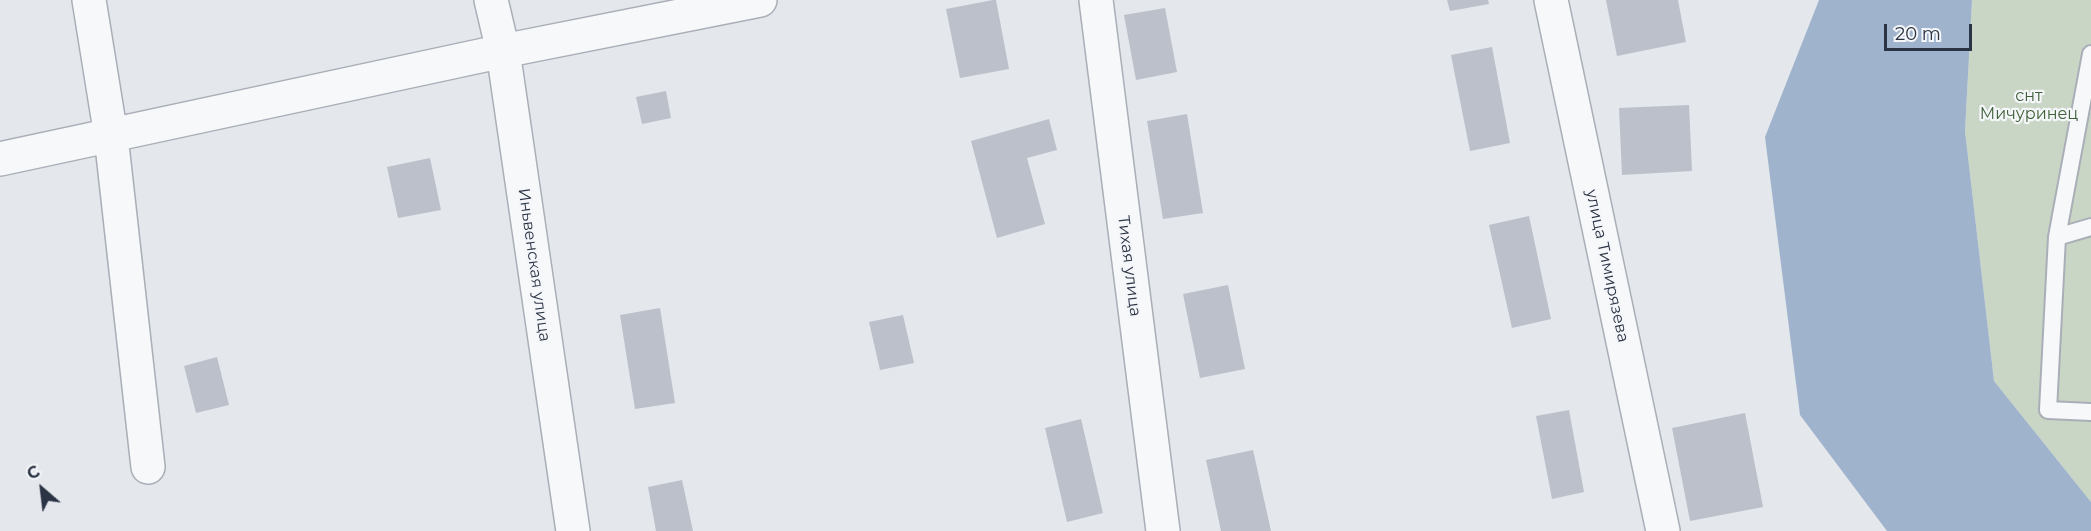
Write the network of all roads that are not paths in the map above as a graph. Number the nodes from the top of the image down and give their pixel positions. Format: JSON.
{"nodes":[{"id":1,"x":89,"y":0,"type":"edge"},
{"id":2,"x":491,"y":0,"type":"edge"},
{"id":3,"x":760,"y":0,"type":"edge"},
{"id":4,"x":1096,"y":0,"type":"edge"},
{"id":5,"x":1551,"y":0,"type":"edge"},
{"id":6,"x":503,"y":51,"type":"junction"},
{"id":7,"x":2091,"y":54,"type":"edge"},
{"id":8,"x":111,"y":136,"type":"junction"},
{"id":9,"x":0,"y":159,"type":"edge"},
{"id":10,"x":2091,"y":227,"type":"edge"},
{"id":11,"x":2057,"y":237,"type":"junction"},
{"id":12,"x":2091,"y":412,"type":"edge"},
{"id":13,"x":148,"y":467,"type":"dead end"},
{"id":14,"x":573,"y":531,"type":"edge"},
{"id":15,"x":1163,"y":531,"type":"edge"},
{"id":16,"x":1663,"y":531,"type":"edge"}],
"edges":[{"from":1,"to":8,"type":"street"},
{"from":2,"to":6,"type":"street","name":"Иньвенская улица"},
{"from":3,"to":6,"type":"street"},
{"from":4,"to":15,"type":"street","name":"Тихая улица"},
{"from":5,"to":16,"type":"street","name":"улица Тимирязева"},
{"from":6,"to":8,"type":"street"},
{"from":6,"to":14,"type":"street","name":"Иньвенская улица"},
{"from":7,"to":11,"type":"lane"},
{"from":8,"to":9,"type":"street"},
{"from":8,"to":13,"type":"street"},
{"from":10,"to":11,"type":"lane"},
{"from":11,"to":12,"type":"lane"}]}
